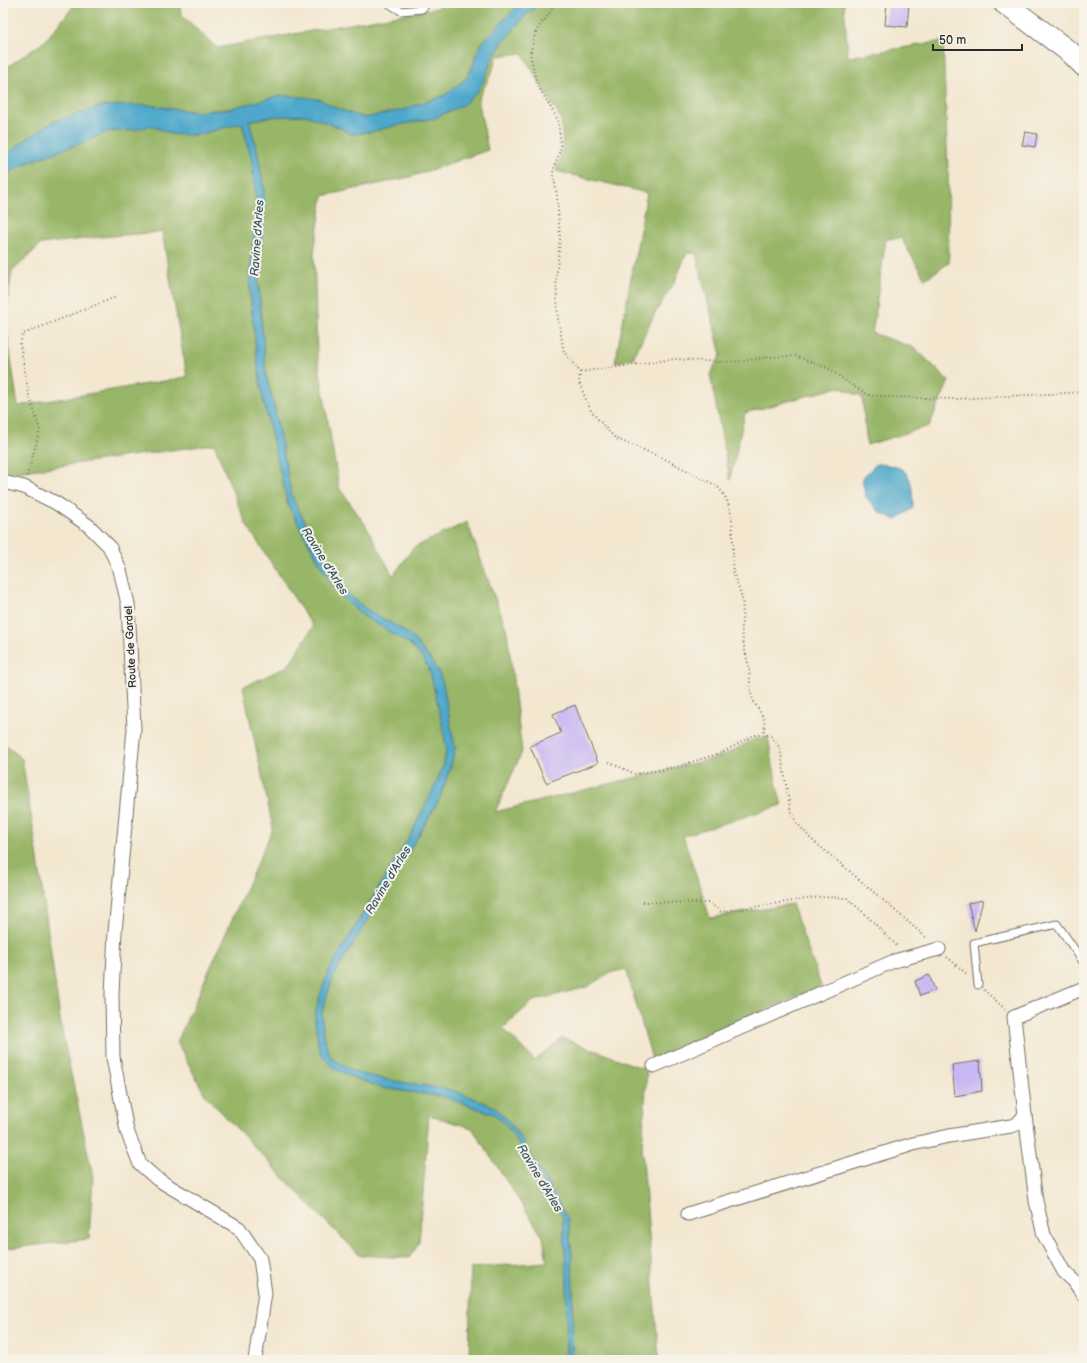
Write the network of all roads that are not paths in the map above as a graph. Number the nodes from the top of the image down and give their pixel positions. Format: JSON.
{"nodes":[{"id":1,"x":388,"y":3,"type":"edge"},
{"id":2,"x":427,"y":3,"type":"edge"},
{"id":3,"x":1004,"y":3,"type":"edge"},
{"id":4,"x":1084,"y":66,"type":"edge"},
{"id":5,"x":3,"y":482,"type":"edge"},
{"id":6,"x":939,"y":950,"type":"road end"},
{"id":7,"x":1084,"y":963,"type":"edge"},
{"id":8,"x":978,"y":985,"type":"road end"},
{"id":9,"x":1084,"y":988,"type":"edge"},
{"id":10,"x":654,"y":1066,"type":"dead end"},
{"id":11,"x":1025,"y":1115,"type":"junction"},
{"id":12,"x":688,"y":1214,"type":"dead end"},
{"id":13,"x":1084,"y":1296,"type":"edge"},
{"id":14,"x":255,"y":1360,"type":"edge"}],
"edges":[{"from":1,"to":2,"type":"lane"},
{"from":3,"to":4,"type":"main road"},
{"from":5,"to":14,"type":"street","name":"Route de Gardel"},
{"from":6,"to":10,"type":"street"},
{"from":7,"to":8,"type":"lane"},
{"from":9,"to":11,"type":"street"},
{"from":11,"to":12,"type":"street"},
{"from":11,"to":13,"type":"street"}]}
